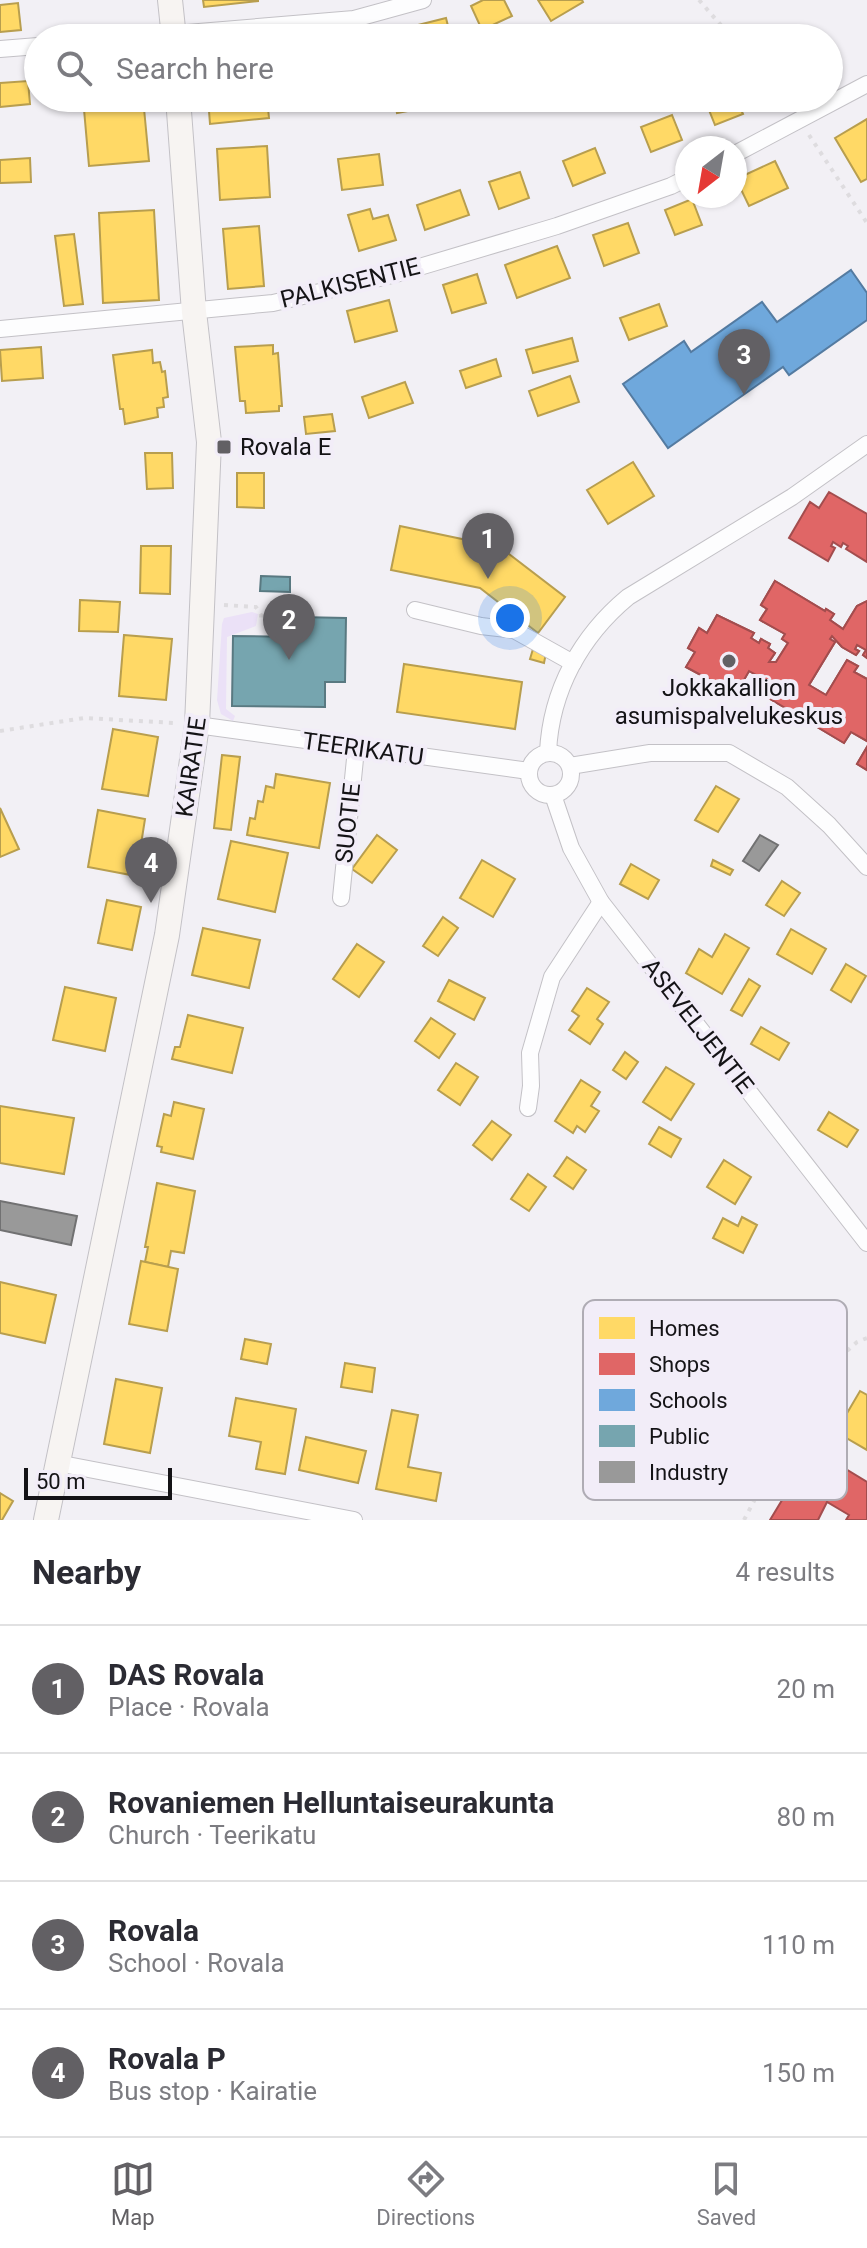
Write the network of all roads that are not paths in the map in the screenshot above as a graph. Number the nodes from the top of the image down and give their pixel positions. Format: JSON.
{"nodes":[{"id":1,"x":170,"y":0,"type":"edge"},
{"id":2,"x":423,"y":0,"type":"edge"},
{"id":3,"x":173,"y":24,"type":"edge"},
{"id":4,"x":301,"y":24,"type":"edge"},
{"id":5,"x":24,"y":47,"type":"edge"},
{"id":6,"x":0,"y":49,"type":"edge"},
{"id":7,"x":867,"y":84,"type":"edge"},
{"id":8,"x":843,"y":97,"type":"edge"},
{"id":9,"x":179,"y":112,"type":"edge"},
{"id":10,"x":816,"y":112,"type":"edge"},
{"id":11,"x":747,"y":148,"type":"edge"},
{"id":12,"x":675,"y":184,"type":"edge"},
{"id":13,"x":194,"y":312,"type":"junction"},
{"id":14,"x":0,"y":329,"type":"edge"},
{"id":15,"x":867,"y":444,"type":"edge"},
{"id":16,"x":415,"y":610,"type":"dead end"},
{"id":17,"x":573,"y":663,"type":"junction"},
{"id":18,"x":197,"y":725,"type":"junction"},
{"id":19,"x":356,"y":749,"type":"junction"},
{"id":20,"x":548,"y":752,"type":"junction"},
{"id":21,"x":570,"y":766,"type":"junction"},
{"id":22,"x":529,"y":771,"type":"junction"},
{"id":23,"x":553,"y":795,"type":"junction"},
{"id":24,"x":867,"y":867,"type":"edge"},
{"id":25,"x":341,"y":898,"type":"dead end"},
{"id":26,"x":601,"y":902,"type":"junction"},
{"id":27,"x":528,"y":1108,"type":"dead end"},
{"id":28,"x":867,"y":1243,"type":"edge"},
{"id":29,"x":57,"y":1463,"type":"junction"},
{"id":30,"x":46,"y":1520,"type":"edge"},
{"id":31,"x":354,"y":1520,"type":"edge"}],
"edges":[{"from":1,"to":3,"type":"main road"},
{"from":2,"to":4,"type":"street"},
{"from":5,"to":6,"type":"street"},
{"from":7,"to":8,"type":"street"},
{"from":9,"to":13,"type":"main road","name":"KAIRATIE"},
{"from":10,"to":11,"type":"street"},
{"from":12,"to":13,"type":"street","name":"PALKISENTIE"},
{"from":13,"to":14,"type":"street","name":"PALKISENTIE"},
{"from":13,"to":18,"type":"main road","name":"KAIRATIE"},
{"from":15,"to":17,"type":"street"},
{"from":16,"to":17,"type":"street"},
{"from":17,"to":20,"type":"street"},
{"from":18,"to":19,"type":"street","name":"TEERIKATU"},
{"from":18,"to":29,"type":"main road","name":"KAIRATIE"},
{"from":19,"to":22,"type":"street","name":"TEERIKATU"},
{"from":19,"to":25,"type":"street","name":"SUOTIE"},
{"from":20,"to":21,"type":"street"},
{"from":20,"to":22,"type":"street"},
{"from":21,"to":23,"type":"street"},
{"from":21,"to":24,"type":"street"},
{"from":22,"to":23,"type":"street"},
{"from":23,"to":26,"type":"street","name":"ASEVELJENTIE"},
{"from":26,"to":27,"type":"street"},
{"from":26,"to":28,"type":"street","name":"ASEVELJENTIE"},
{"from":29,"to":30,"type":"main road","name":"KAIRATIE"},
{"from":29,"to":31,"type":"street"}]}
